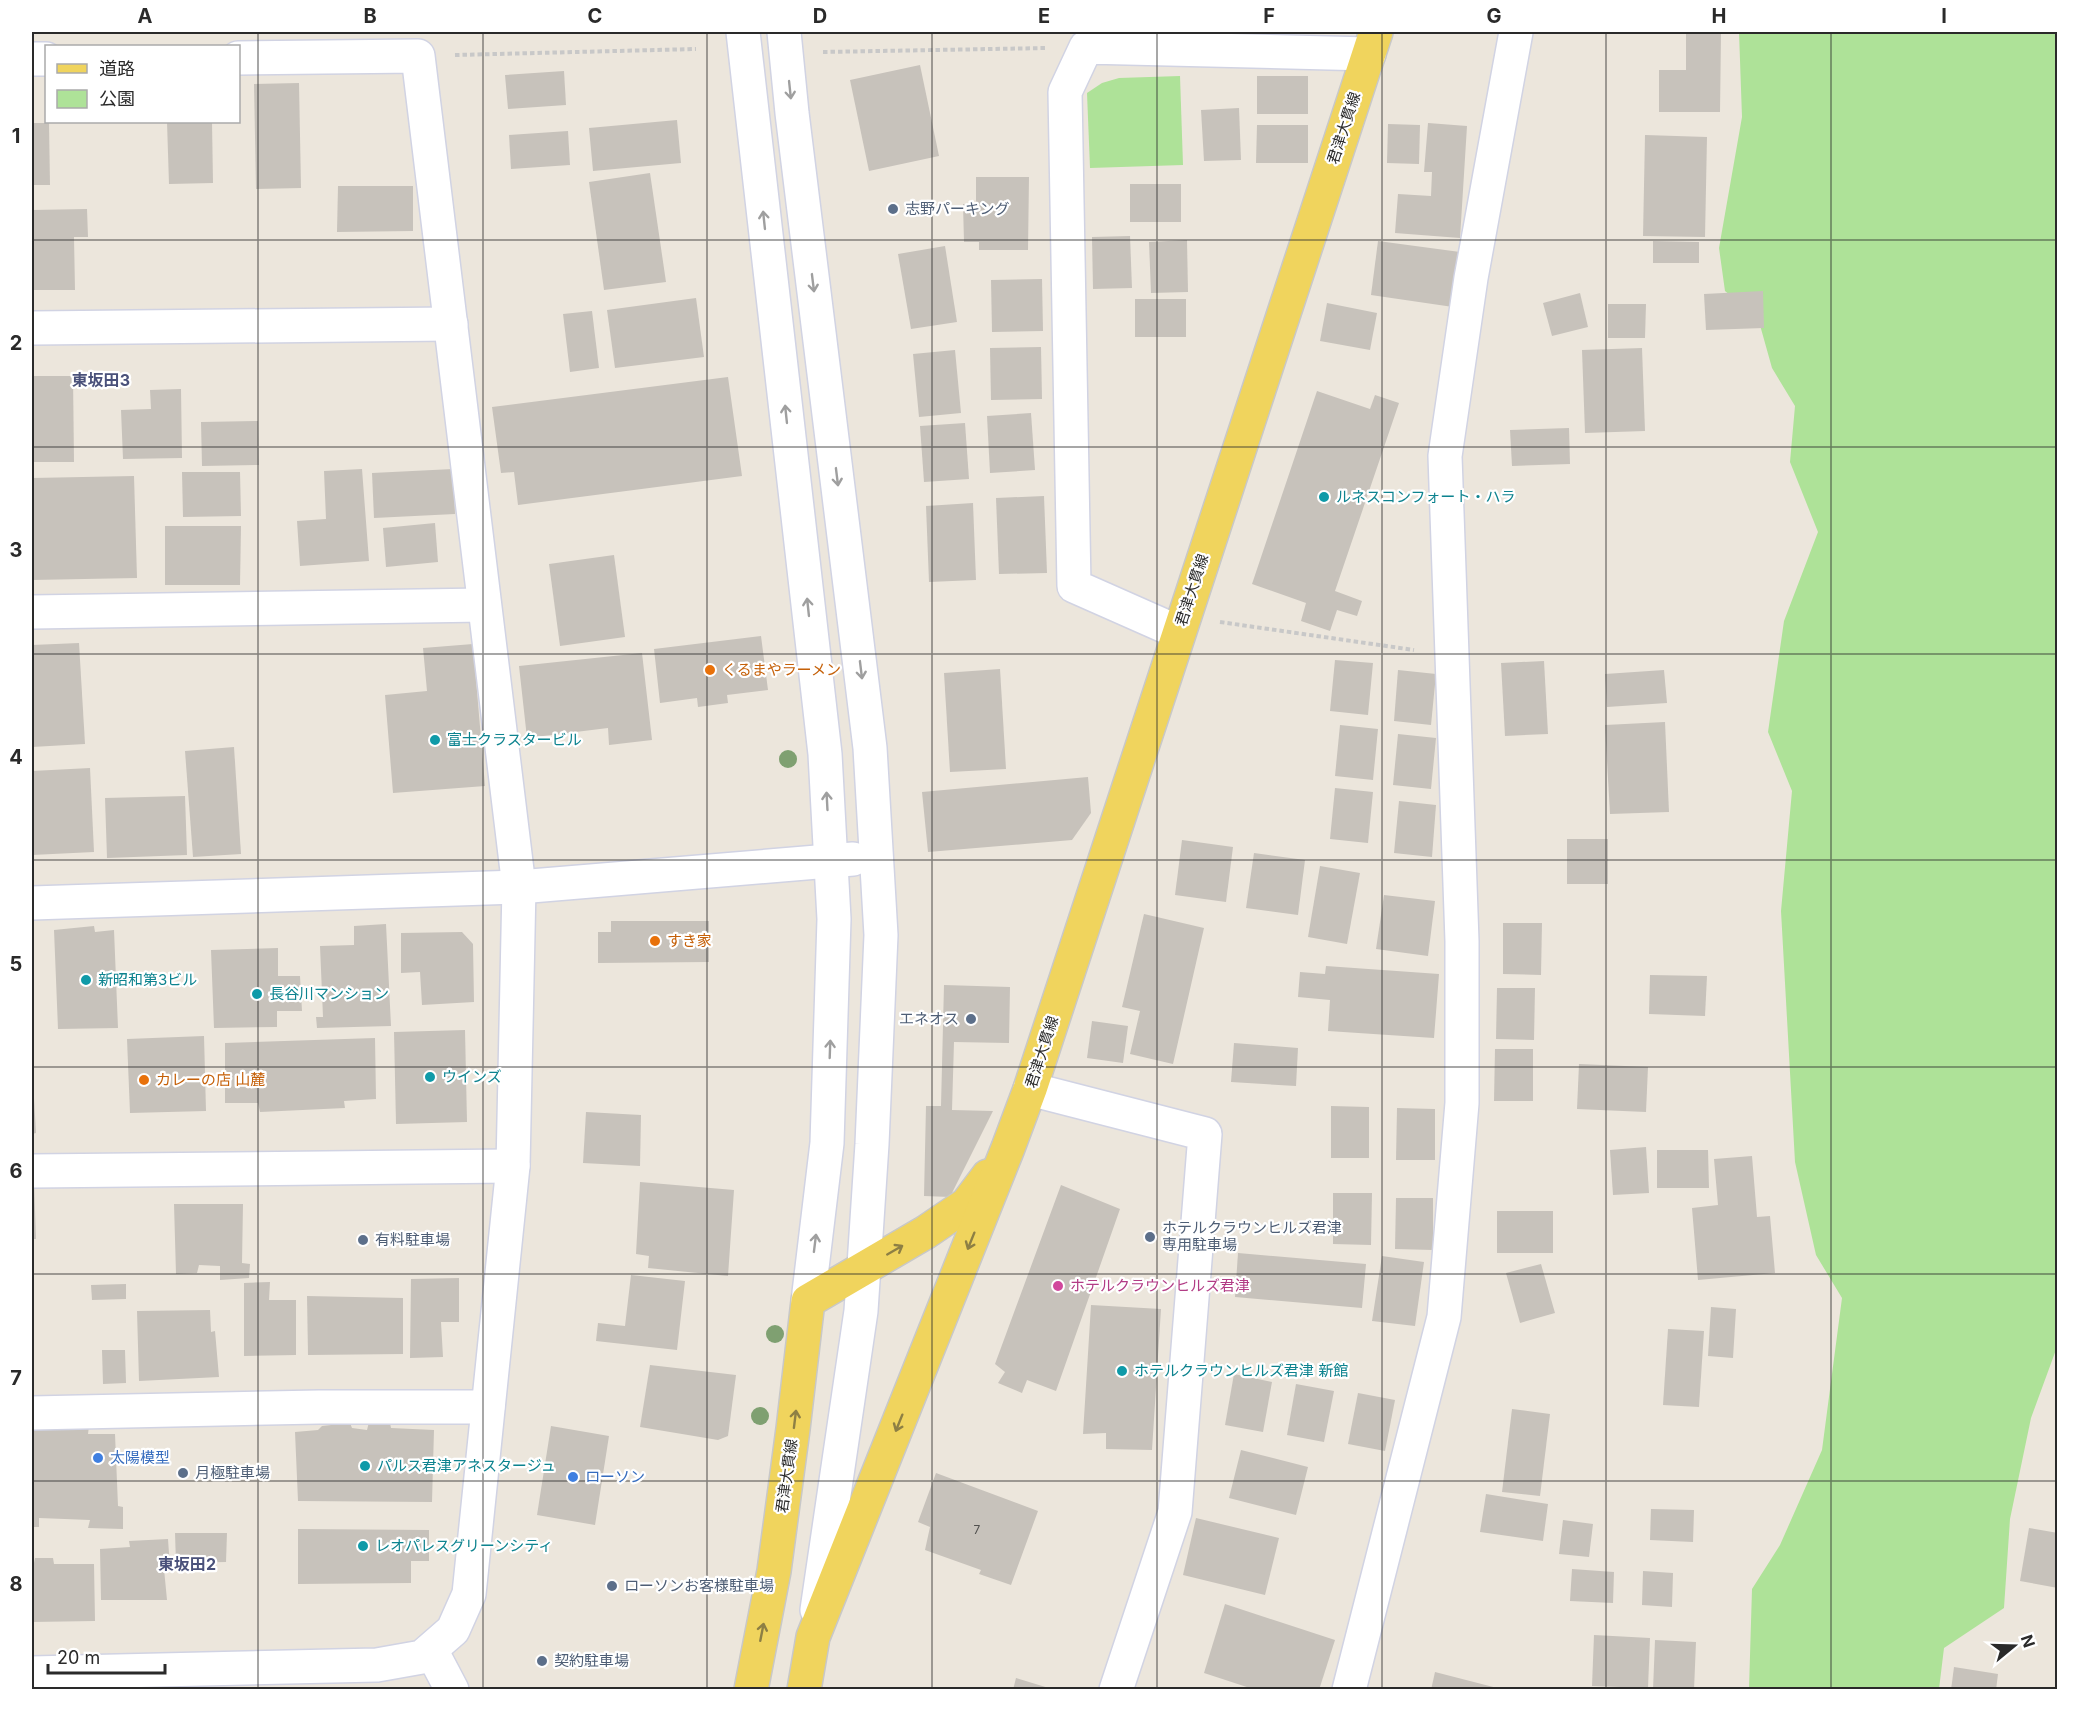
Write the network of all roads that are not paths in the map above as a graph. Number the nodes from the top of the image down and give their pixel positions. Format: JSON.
{"nodes":[{"id":1,"x":743,"y":32,"type":"edge"},
{"id":2,"x":784,"y":32,"type":"edge"},
{"id":3,"x":1516,"y":32,"type":"edge"},
{"id":4,"x":1373,"y":43,"type":"edge"},
{"id":5,"x":240,"y":58,"type":"edge"},
{"id":6,"x":451,"y":324,"type":"junction"},
{"id":7,"x":32,"y":328,"type":"edge"},
{"id":8,"x":484,"y":605,"type":"junction"},
{"id":9,"x":32,"y":612,"type":"edge"},
{"id":10,"x":1181,"y":624,"type":"junction"},
{"id":11,"x":876,"y":859,"type":"junction"},
{"id":12,"x":830,"y":860,"type":"junction"},
{"id":13,"x":519,"y":887,"type":"junction"},
{"id":14,"x":32,"y":903,"type":"edge"},
{"id":15,"x":1030,"y":1089,"type":"junction"},
{"id":16,"x":1008,"y":1148,"type":"junction"},
{"id":17,"x":513,"y":1166,"type":"junction"},
{"id":18,"x":32,"y":1171,"type":"edge"},
{"id":19,"x":864,"y":1268,"type":"junction"},
{"id":20,"x":808,"y":1301,"type":"junction"},
{"id":21,"x":488,"y":1407,"type":"junction"},
{"id":22,"x":32,"y":1413,"type":"edge"},
{"id":23,"x":813,"y":1637,"type":"junction"},
{"id":24,"x":431,"y":1650,"type":"junction"},
{"id":25,"x":32,"y":1673,"type":"edge"},
{"id":26,"x":453,"y":1689,"type":"edge"},
{"id":27,"x":751,"y":1689,"type":"edge"},
{"id":28,"x":804,"y":1689,"type":"edge"},
{"id":29,"x":1116,"y":1689,"type":"edge"},
{"id":30,"x":1349,"y":1689,"type":"edge"}],
"edges":[{"from":12,"to":1,"type":"street","one_way":true},
{"from":2,"to":11,"type":"street","one_way":true},
{"from":3,"to":30,"type":"street"},
{"from":4,"to":10,"type":"main road","name":"君津大貫線"},
{"from":4,"to":10,"type":"street"},
{"from":5,"to":6,"type":"street"},
{"from":6,"to":7,"type":"street"},
{"from":6,"to":8,"type":"street"},
{"from":8,"to":9,"type":"street"},
{"from":8,"to":13,"type":"street"},
{"from":10,"to":15,"type":"main road","name":"君津大貫線"},
{"from":11,"to":12,"type":"street"},
{"from":11,"to":19,"type":"street"},
{"from":12,"to":13,"type":"street"},
{"from":20,"to":12,"type":"street","one_way":true},
{"from":13,"to":14,"type":"street"},
{"from":13,"to":17,"type":"street"},
{"from":15,"to":16,"type":"main road","name":"君津大貫線"},
{"from":15,"to":29,"type":"street"},
{"from":19,"to":16,"type":"main road","name":"君津大貫線","one_way":true},
{"from":16,"to":23,"type":"main road","name":"君津大貫線","one_way":true},
{"from":17,"to":18,"type":"street"},
{"from":17,"to":21,"type":"street"},
{"from":19,"to":20,"type":"main road","name":"君津大貫線"},
{"from":19,"to":23,"type":"street"},
{"from":27,"to":20,"type":"main road","name":"君津大貫線","one_way":true},
{"from":21,"to":22,"type":"street"},
{"from":21,"to":24,"type":"street"},
{"from":23,"to":28,"type":"main road","name":"君津大貫線"},
{"from":24,"to":25,"type":"street"},
{"from":24,"to":26,"type":"street"}]}
